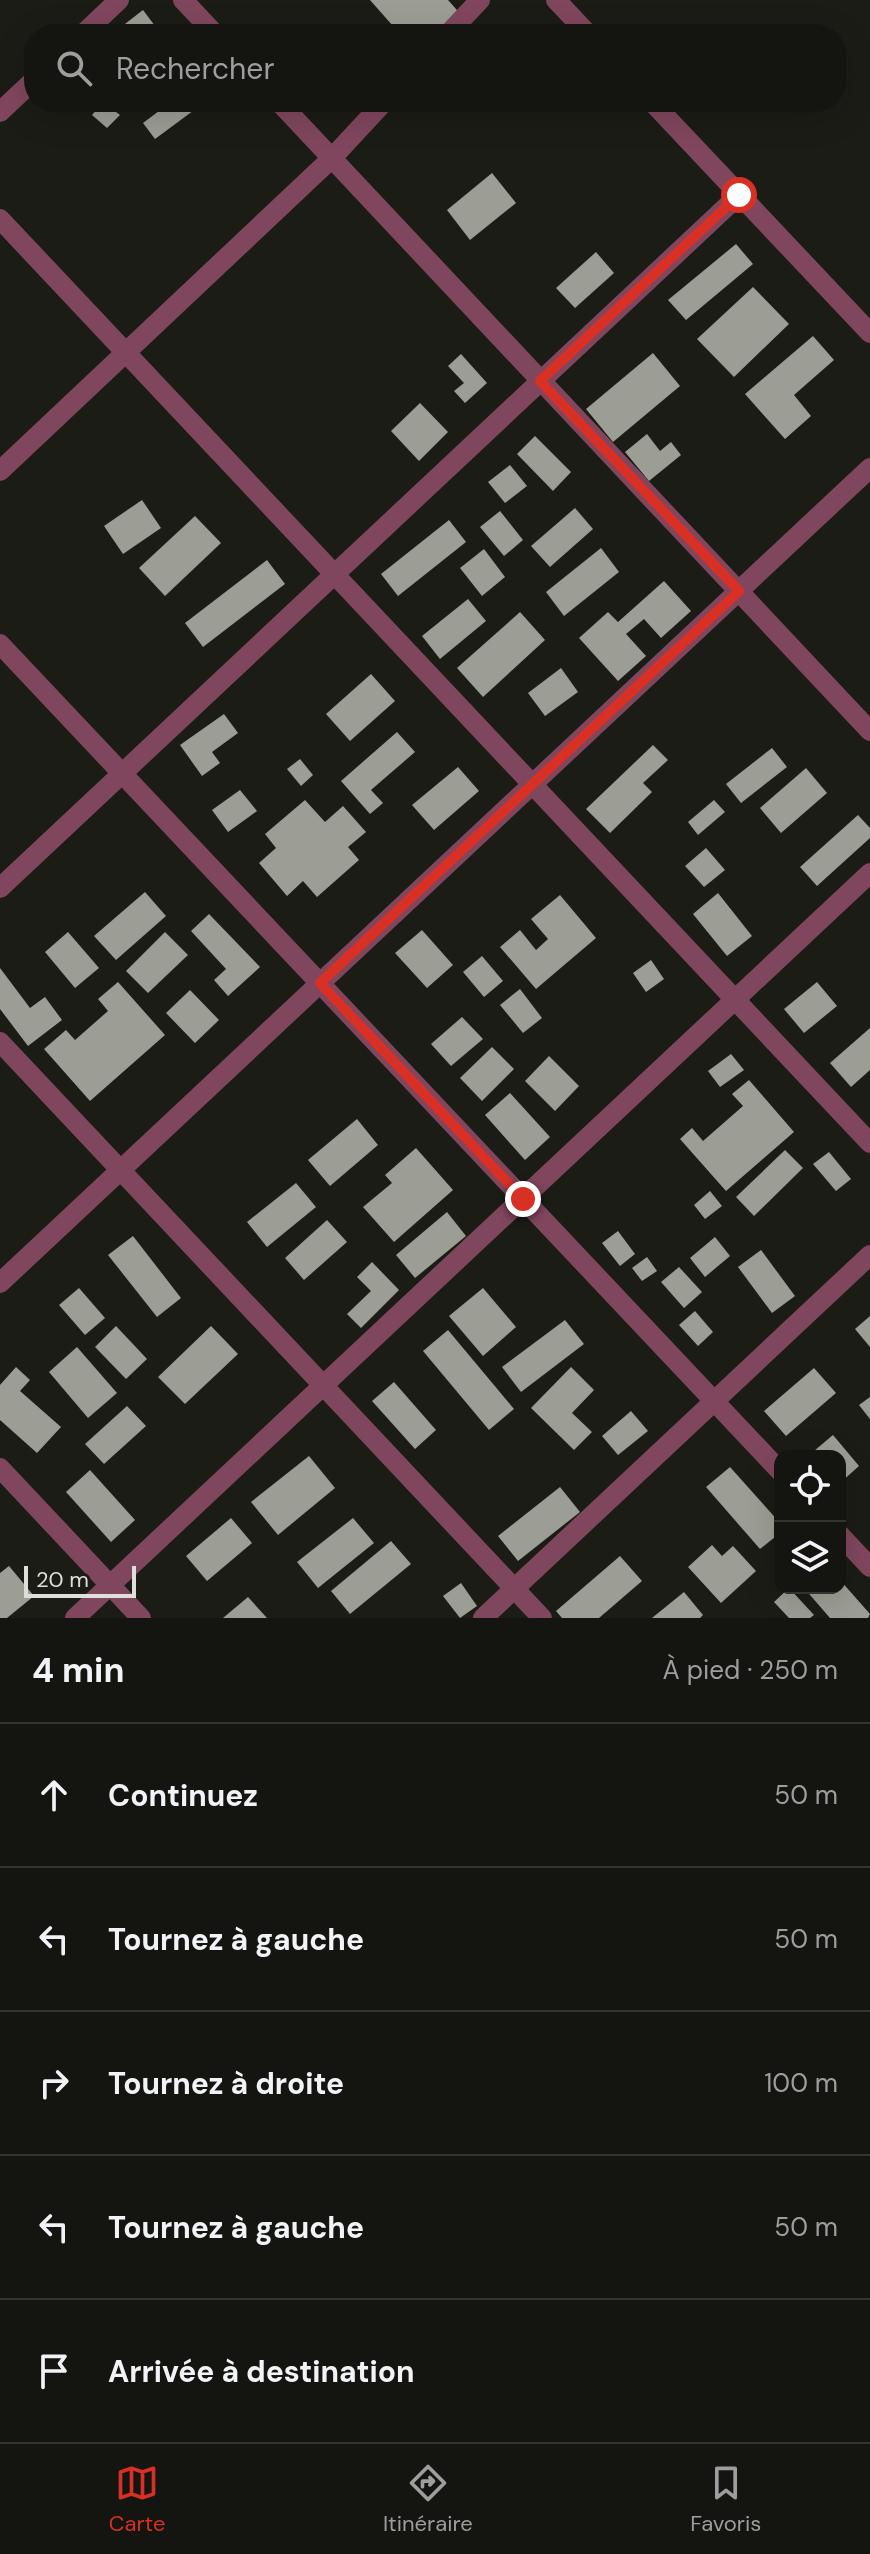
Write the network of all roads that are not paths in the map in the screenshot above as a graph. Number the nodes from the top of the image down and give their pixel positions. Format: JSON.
{"nodes":[{"id":1,"x":119,"y":0,"type":"edge"},
{"id":2,"x":183,"y":0,"type":"edge"},
{"id":3,"x":480,"y":0,"type":"edge"},
{"id":4,"x":556,"y":0,"type":"edge"},
{"id":5,"x":94,"y":24,"type":"edge"},
{"id":6,"x":206,"y":24,"type":"edge"},
{"id":7,"x":457,"y":24,"type":"edge"},
{"id":8,"x":579,"y":24,"type":"edge"},
{"id":9,"x":24,"y":89,"type":"edge"},
{"id":10,"x":0,"y":112,"type":"edge"},
{"id":11,"x":288,"y":112,"type":"edge"},
{"id":12,"x":375,"y":112,"type":"edge"},
{"id":13,"x":661,"y":112,"type":"edge"},
{"id":14,"x":332,"y":158,"type":"junction"},
{"id":15,"x":739,"y":195,"type":"junction"},
{"id":16,"x":0,"y":219,"type":"edge"},
{"id":17,"x":870,"y":333,"type":"edge"},
{"id":18,"x":126,"y":353,"type":"junction"},
{"id":19,"x":540,"y":381,"type":"junction"},
{"id":20,"x":870,"y":468,"type":"edge"},
{"id":21,"x":0,"y":471,"type":"edge"},
{"id":22,"x":334,"y":574,"type":"junction"},
{"id":23,"x":739,"y":591,"type":"junction"},
{"id":24,"x":0,"y":644,"type":"edge"},
{"id":25,"x":870,"y":731,"type":"edge"},
{"id":26,"x":122,"y":773,"type":"junction"},
{"id":27,"x":533,"y":785,"type":"junction"},
{"id":28,"x":870,"y":873,"type":"edge"},
{"id":29,"x":0,"y":888,"type":"edge"},
{"id":30,"x":320,"y":983,"type":"junction"},
{"id":31,"x":736,"y":1000,"type":"junction"},
{"id":32,"x":0,"y":1042,"type":"edge"},
{"id":33,"x":870,"y":1143,"type":"edge"},
{"id":34,"x":121,"y":1170,"type":"junction"},
{"id":35,"x":523,"y":1199,"type":"junction"},
{"id":36,"x":870,"y":1255,"type":"edge"},
{"id":37,"x":0,"y":1283,"type":"edge"},
{"id":38,"x":324,"y":1386,"type":"junction"},
{"id":39,"x":714,"y":1401,"type":"junction"},
{"id":40,"x":774,"y":1465,"type":"edge"},
{"id":41,"x":0,"y":1468,"type":"edge"},
{"id":42,"x":846,"y":1541,"type":"edge"},
{"id":43,"x":870,"y":1567,"type":"edge"},
{"id":44,"x":110,"y":1586,"type":"junction"},
{"id":45,"x":514,"y":1589,"type":"junction"},
{"id":46,"x":75,"y":1618,"type":"edge"},
{"id":47,"x":141,"y":1618,"type":"edge"},
{"id":48,"x":483,"y":1618,"type":"edge"},
{"id":49,"x":542,"y":1618,"type":"edge"}],
"edges":[{"from":1,"to":5,"type":"street"},
{"from":2,"to":6,"type":"street"},
{"from":3,"to":7,"type":"street"},
{"from":4,"to":8,"type":"street"},
{"from":9,"to":10,"type":"street"},
{"from":11,"to":14,"type":"street"},
{"from":12,"to":14,"type":"street"},
{"from":13,"to":15,"type":"street"},
{"from":14,"to":18,"type":"street"},
{"from":14,"to":19,"type":"street"},
{"from":15,"to":17,"type":"street"},
{"from":15,"to":19,"type":"street"},
{"from":16,"to":18,"type":"street"},
{"from":18,"to":21,"type":"street"},
{"from":18,"to":22,"type":"street"},
{"from":19,"to":22,"type":"street"},
{"from":19,"to":23,"type":"street"},
{"from":20,"to":23,"type":"street"},
{"from":22,"to":26,"type":"street"},
{"from":22,"to":27,"type":"street"},
{"from":23,"to":25,"type":"street"},
{"from":23,"to":27,"type":"street"},
{"from":24,"to":26,"type":"street"},
{"from":26,"to":29,"type":"street"},
{"from":26,"to":30,"type":"street"},
{"from":27,"to":30,"type":"street"},
{"from":27,"to":31,"type":"street"},
{"from":28,"to":31,"type":"street"},
{"from":30,"to":34,"type":"street"},
{"from":30,"to":35,"type":"street"},
{"from":31,"to":33,"type":"street"},
{"from":31,"to":35,"type":"street"},
{"from":32,"to":34,"type":"street"},
{"from":34,"to":37,"type":"street"},
{"from":34,"to":38,"type":"street"},
{"from":35,"to":38,"type":"street"},
{"from":35,"to":39,"type":"street"},
{"from":36,"to":39,"type":"street"},
{"from":38,"to":44,"type":"street"},
{"from":38,"to":45,"type":"street"},
{"from":39,"to":40,"type":"street"},
{"from":39,"to":45,"type":"street"},
{"from":41,"to":44,"type":"street"},
{"from":42,"to":43,"type":"street"},
{"from":44,"to":46,"type":"street"},
{"from":44,"to":47,"type":"street"},
{"from":45,"to":48,"type":"street"},
{"from":45,"to":49,"type":"street"}]}
